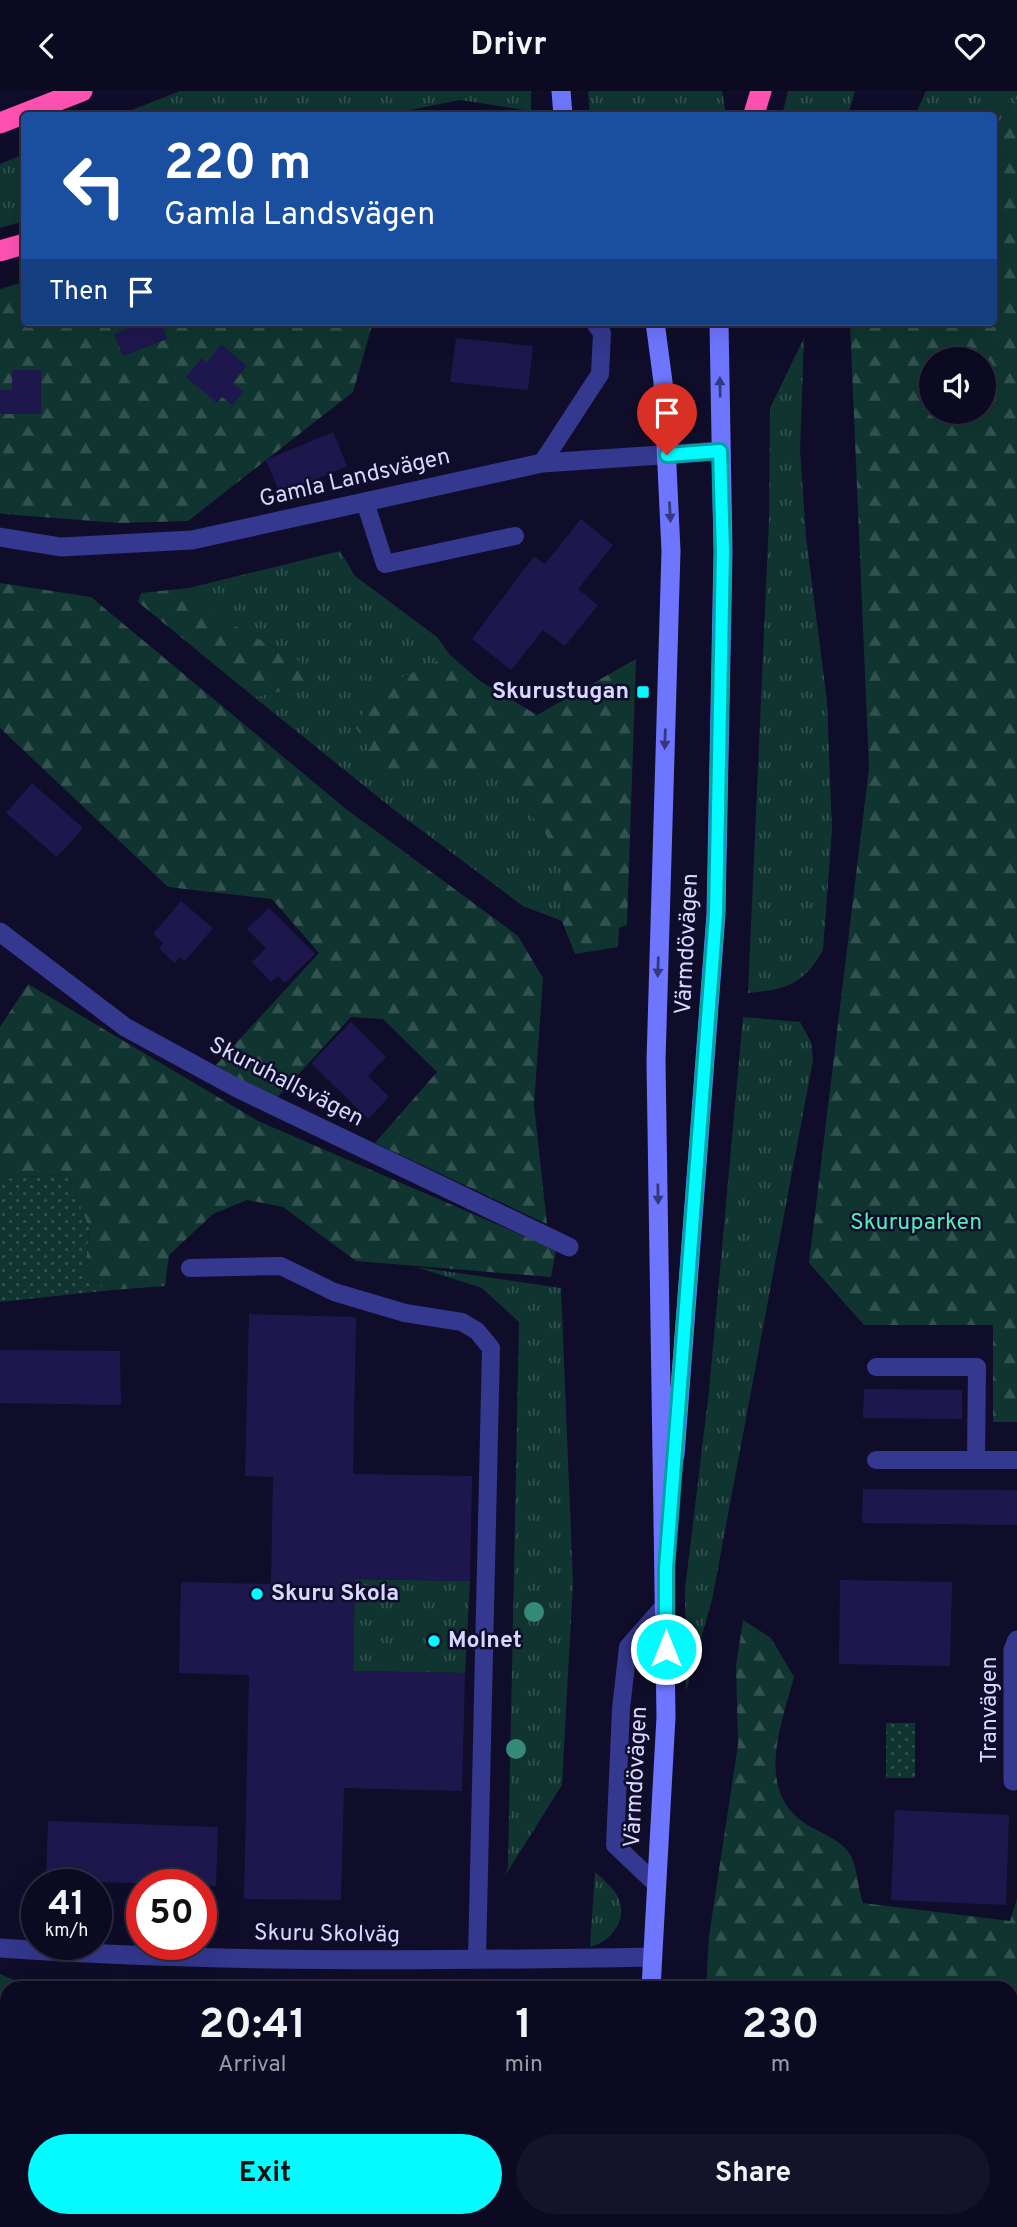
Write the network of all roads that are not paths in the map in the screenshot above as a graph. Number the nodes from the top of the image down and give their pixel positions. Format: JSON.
{"nodes":[{"id":1,"x":82,"y":91,"type":"edge"},
{"id":2,"x":561,"y":91,"type":"edge"},
{"id":3,"x":751,"y":91,"type":"edge"},
{"id":4,"x":761,"y":91,"type":"edge"},
{"id":5,"x":30,"y":112,"type":"edge"},
{"id":6,"x":563,"y":112,"type":"edge"},
{"id":7,"x":754,"y":112,"type":"edge"},
{"id":8,"x":755,"y":112,"type":"edge"},
{"id":9,"x":21,"y":116,"type":"edge"},
{"id":10,"x":0,"y":124,"type":"edge"},
{"id":11,"x":21,"y":245,"type":"edge"},
{"id":12,"x":0,"y":251,"type":"edge"},
{"id":13,"x":597,"y":326,"type":"edge"},
{"id":14,"x":656,"y":326,"type":"edge"},
{"id":15,"x":719,"y":326,"type":"edge"},
{"id":16,"x":720,"y":451,"type":"junction"},
{"id":17,"x":667,"y":455,"type":"junction"},
{"id":18,"x":542,"y":463,"type":"junction"},
{"id":19,"x":365,"y":502,"type":"junction"},
{"id":20,"x":514,"y":535,"type":"dead end"},
{"id":21,"x":0,"y":537,"type":"edge"},
{"id":22,"x":0,"y":932,"type":"edge"},
{"id":23,"x":569,"y":1247,"type":"dead end"},
{"id":24,"x":190,"y":1268,"type":"dead end"},
{"id":25,"x":876,"y":1367,"type":"dead end"},
{"id":26,"x":876,"y":1460,"type":"dead end"},
{"id":27,"x":976,"y":1460,"type":"junction"},
{"id":28,"x":1017,"y":1460,"type":"edge"},
{"id":29,"x":666,"y":1568,"type":"junction"},
{"id":30,"x":666,"y":1604,"type":"junction"},
{"id":31,"x":1017,"y":1640,"type":"edge"},
{"id":32,"x":1013,"y":1781,"type":"dead end"},
{"id":33,"x":656,"y":1884,"type":"junction"},
{"id":34,"x":0,"y":1948,"type":"edge"},
{"id":35,"x":653,"y":1957,"type":"junction"},
{"id":36,"x":477,"y":1959,"type":"junction"},
{"id":37,"x":651,"y":1981,"type":"edge"}],
"edges":[{"from":1,"to":5,"type":"highway"},
{"from":2,"to":6,"type":"main road"},
{"from":3,"to":7,"type":"main road"},
{"from":4,"to":8,"type":"highway"},
{"from":9,"to":10,"type":"highway"},
{"from":11,"to":12,"type":"highway"},
{"from":13,"to":18,"type":"lane"},
{"from":14,"to":17,"type":"main road","name":"Värmdövägen"},
{"from":16,"to":15,"type":"main road","name":"Värmdövägen","one_way":true},
{"from":16,"to":17,"type":"street","name":"Gamla Landsvägen"},
{"from":16,"to":29,"type":"main road","name":"Värmdövägen"},
{"from":17,"to":18,"type":"street","name":"Gamla Landsvägen"},
{"from":17,"to":29,"type":"main road","name":"Värmdövägen","one_way":true},
{"from":18,"to":19,"type":"street","name":"Gamla Landsvägen"},
{"from":19,"to":20,"type":"lane"},
{"from":19,"to":21,"type":"street","name":"Gamla Landsvägen"},
{"from":22,"to":23,"type":"street","name":"Skuruhallsvägen"},
{"from":24,"to":36,"type":"lane"},
{"from":25,"to":27,"type":"lane"},
{"from":26,"to":27,"type":"lane"},
{"from":27,"to":28,"type":"lane"},
{"from":29,"to":30,"type":"main road","name":"Värmdövägen"},
{"from":30,"to":33,"type":"main road","name":"Värmdövägen"},
{"from":30,"to":33,"type":"lane"},
{"from":31,"to":32,"type":"street","name":"Tranvägen"},
{"from":33,"to":35,"type":"main road","name":"Värmdövägen"},
{"from":34,"to":36,"type":"street","name":"Skuru Skolväg"},
{"from":35,"to":36,"type":"street","name":"Skuru Skolväg"},
{"from":35,"to":37,"type":"main road","name":"Värmdövägen"}]}
